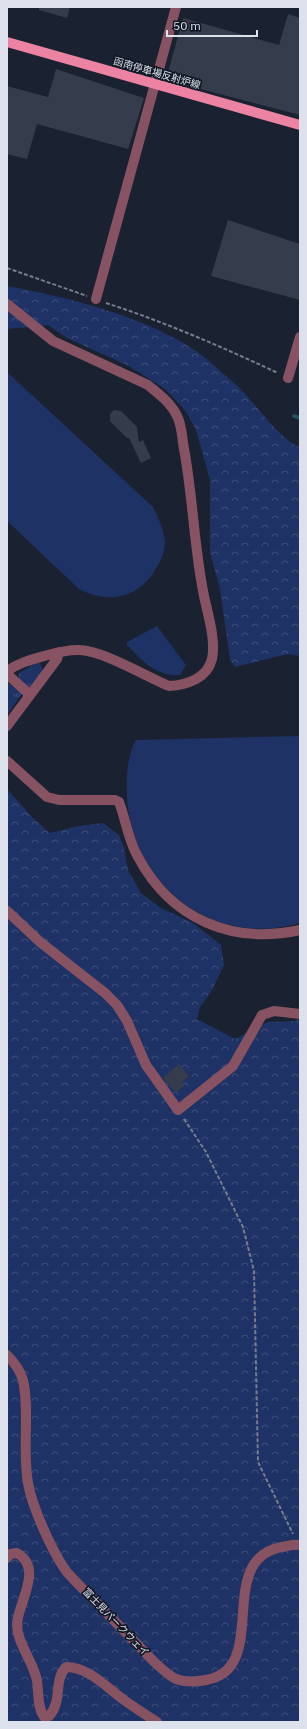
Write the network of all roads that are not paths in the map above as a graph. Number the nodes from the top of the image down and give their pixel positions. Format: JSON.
{"nodes":[{"id":1,"x":176,"y":7,"type":"edge"},
{"id":2,"x":7,"y":42,"type":"edge"},
{"id":3,"x":155,"y":85,"type":"junction"},
{"id":4,"x":300,"y":125,"type":"edge"},
{"id":5,"x":96,"y":299,"type":"road end"},
{"id":6,"x":7,"y":304,"type":"edge"},
{"id":7,"x":300,"y":337,"type":"edge"},
{"id":8,"x":288,"y":378,"type":"road end"},
{"id":9,"x":59,"y":652,"type":"junction"},
{"id":10,"x":7,"y":673,"type":"edge"},
{"id":11,"x":30,"y":695,"type":"junction"},
{"id":12,"x":7,"y":726,"type":"edge"},
{"id":13,"x":7,"y":761,"type":"edge"},
{"id":14,"x":7,"y":911,"type":"edge"},
{"id":15,"x":300,"y":930,"type":"edge"},
{"id":16,"x":300,"y":1014,"type":"edge"},
{"id":17,"x":7,"y":1355,"type":"edge"},
{"id":18,"x":299,"y":1545,"type":"edge"},
{"id":19,"x":7,"y":1558,"type":"edge"},
{"id":20,"x":157,"y":1722,"type":"edge"}],
"edges":[{"from":1,"to":3,"type":"street"},
{"from":2,"to":3,"type":"main road","name":"函南停車場反射炉線"},
{"from":3,"to":4,"type":"main road","name":"函南停車場反射炉線"},
{"from":3,"to":5,"type":"street"},
{"from":6,"to":9,"type":"street"},
{"from":7,"to":8,"type":"street"},
{"from":9,"to":10,"type":"street"},
{"from":9,"to":11,"type":"street"},
{"from":10,"to":11,"type":"street"},
{"from":11,"to":12,"type":"street"},
{"from":13,"to":15,"type":"street"},
{"from":14,"to":16,"type":"street"},
{"from":17,"to":18,"type":"street","name":"富士見パークウェイ"},
{"from":19,"to":20,"type":"street"}]}
